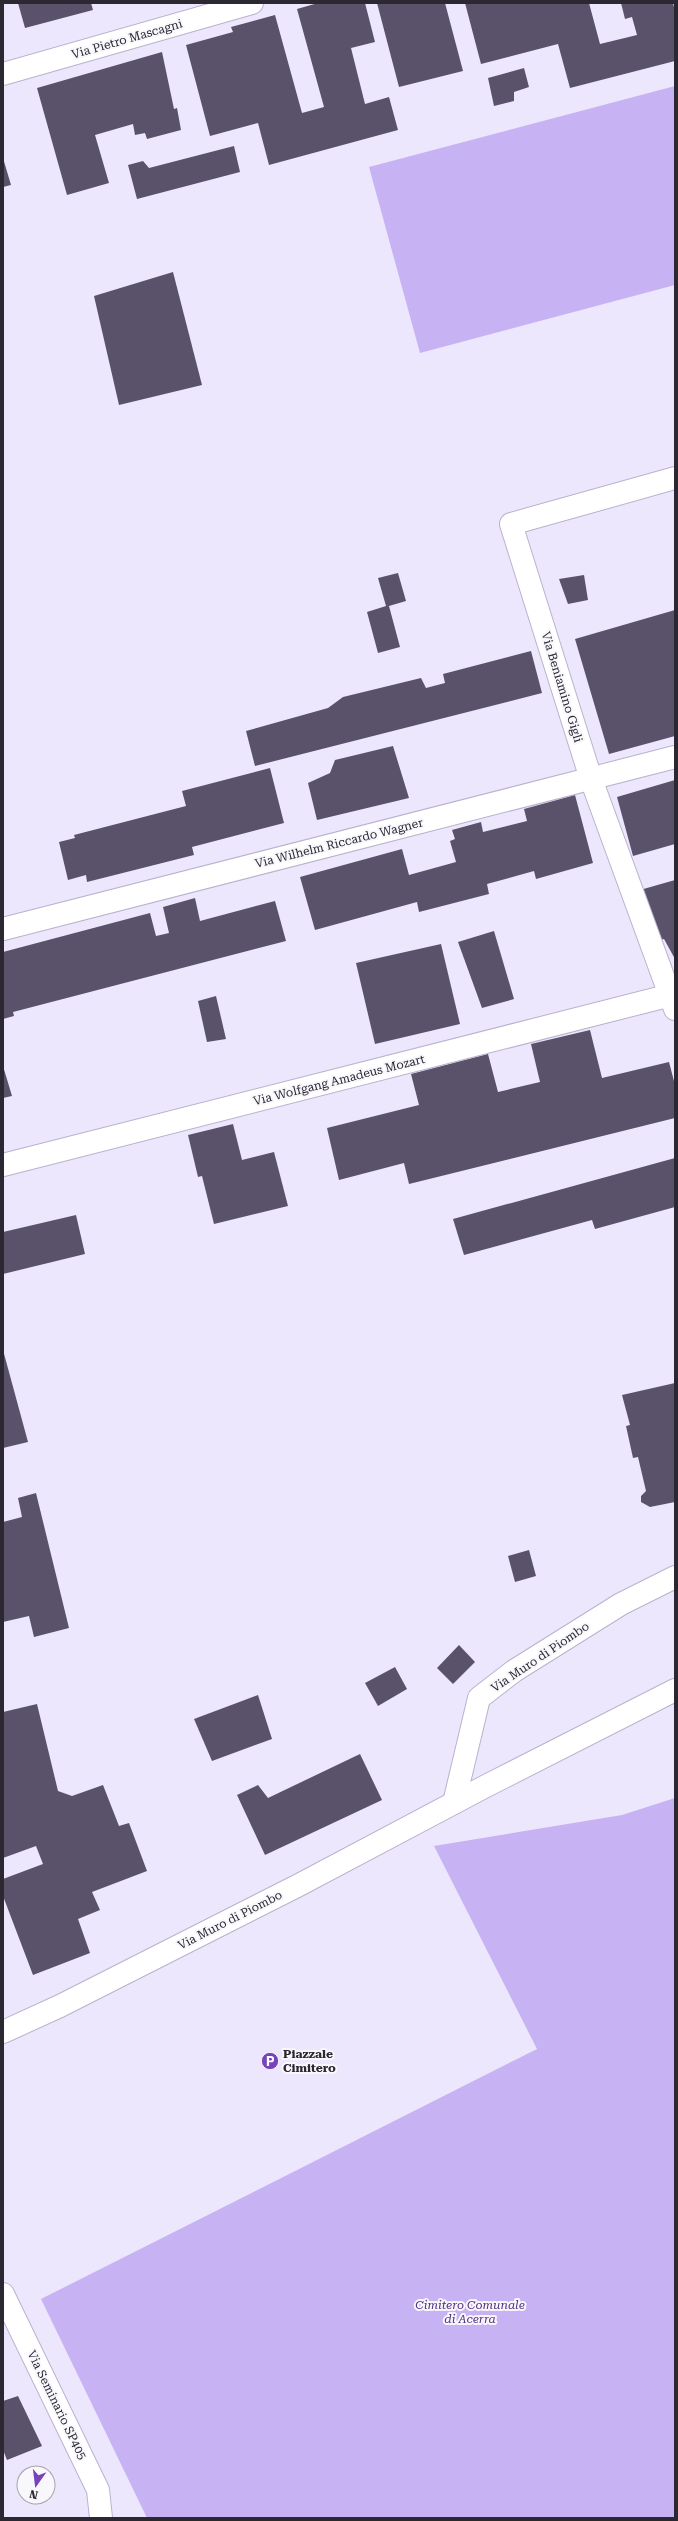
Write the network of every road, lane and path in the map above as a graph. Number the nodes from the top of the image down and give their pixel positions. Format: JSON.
{"nodes":[{"id":1,"x":252,"y":3,"type":"edge"},
{"id":2,"x":3,"y":74,"type":"edge"},
{"id":3,"x":675,"y":478,"type":"edge"},
{"id":4,"x":675,"y":757,"type":"edge"},
{"id":5,"x":591,"y":779,"type":"junction"},
{"id":6,"x":3,"y":929,"type":"edge"},
{"id":7,"x":673,"y":999,"type":"edge"},
{"id":8,"x":3,"y":1166,"type":"edge"},
{"id":9,"x":675,"y":1577,"type":"edge"},
{"id":10,"x":675,"y":1690,"type":"edge"},
{"id":11,"x":454,"y":1803,"type":"junction"},
{"id":12,"x":3,"y":2032,"type":"edge"},
{"id":13,"x":3,"y":2294,"type":"edge"},
{"id":14,"x":98,"y":2490,"type":"junction"},
{"id":15,"x":101,"y":2518,"type":"edge"},
{"id":16,"x":112,"y":2518,"type":"edge"}],
"edges":[{"from":1,"to":2,"type":"street","name":"Via Pietro Mascagni"},
{"from":3,"to":5,"type":"street","name":"Via Beniamino Gigli"},
{"from":4,"to":5,"type":"street","name":"Via Wilhelm Riccardo Wagner"},
{"from":5,"to":6,"type":"street","name":"Via Wilhelm Riccardo Wagner"},
{"from":5,"to":7,"type":"street","name":"Via Beniamino Gigli"},
{"from":7,"to":8,"type":"street","name":"Via Wolfgang Amadeus Mozart"},
{"from":9,"to":11,"type":"street","name":"Via Muro di Piombo"},
{"from":10,"to":11,"type":"street","name":"Via Muro di Piombo"},
{"from":11,"to":12,"type":"street","name":"Via Muro di Piombo"},
{"from":13,"to":14,"type":"street","name":"Via Seminario SP405"},
{"from":14,"to":15,"type":"street","name":"Via Seminario SP405"},
{"from":14,"to":16,"type":"street"}]}
